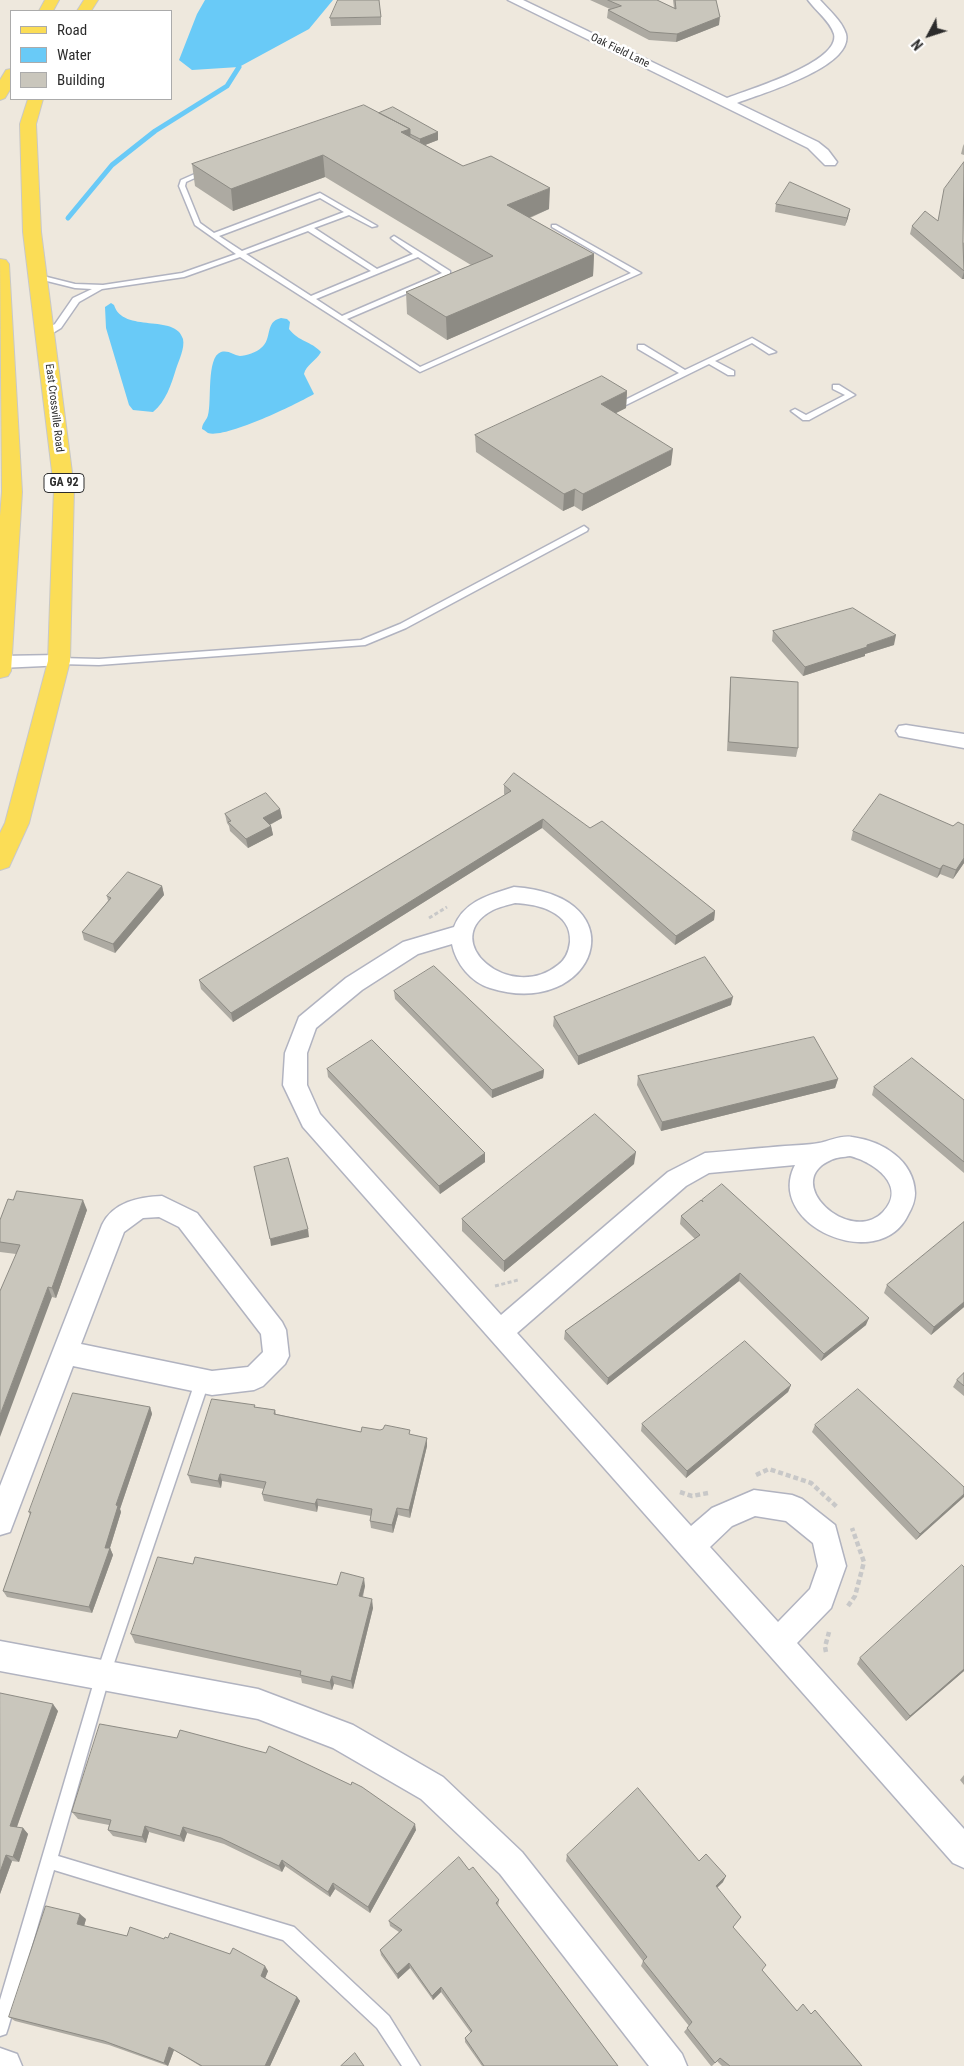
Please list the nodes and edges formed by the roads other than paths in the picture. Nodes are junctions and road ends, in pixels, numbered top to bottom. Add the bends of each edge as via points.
1 (514, 0) edge
2 (814, 0) edge
3 (10, 75) edge
4 (1, 93) edge
5 (36, 100) edge
6 (726, 103) junction
7 (830, 162) dead end
8 (215, 168) edge
9 (350, 212) junction
10 (374, 226) dead end
11 (554, 226) dead end
12 (308, 228) junction
13 (214, 235) junction
14 (394, 238) dead end
15 (241, 254) junction
16 (418, 254) junction
17 (0, 264) edge
18 (376, 272) junction
19 (38, 276) junction
20 (103, 287) junction
21 (310, 298) junction
22 (2, 318) edge
23 (341, 319) junction
24 (45, 334) junction
25 (641, 347) dead end
26 (3, 352) edge
27 (772, 352) dead end
28 (710, 361) junction
29 (684, 373) junction
30 (731, 373) dead end
31 (4, 382) edge
32 (836, 387) dead end
33 (4, 403) edge
34 (623, 403) edge
35 (794, 411) dead end
36 (584, 529) dead end
37 (59, 661) junction
38 (1, 665) edge
39 (906, 731) dead end
40 (964, 741) edge
41 (0, 861) edge
42 (462, 933) junction
43 (818, 1153) dead end
44 (500, 1332) junction
45 (65, 1352) junction
46 (202, 1382) junction
47 (0, 1522) edge
48 (690, 1546) junction
49 (777, 1643) junction
50 (0, 1656) edge
51 (104, 1675) junction
52 (964, 1852) edge
53 (49, 1861) junction
54 (0, 2028) edge
55 (0, 2065) edge
56 (5, 2066) edge
57 (412, 2066) edge
58 (670, 2066) edge

1 - 6 street, Oak Field Lane
2 - 6 street via 839,30 839,49 816,67
3 - 4 main road
5 - 19 main road, East Crossville Road / GA 92 via 28,124 32,232
6 - 7 street, Oak Field Lane via 812,145
8 - 13 lane via 186,178 182,186 197,224
9 - 10 lane
9 - 12 lane
9 - 13 lane via 320,195
11 - 23 lane via 637,273 420,370
12 - 15 lane
12 - 18 lane
13 - 15 lane
14 - 16 lane
15 - 20 lane via 184,275
15 - 21 lane
16 - 18 lane
16 - 23 lane via 447,273
17 - 22 main road
18 - 21 lane
19 - 20 lane via 75,286
19 - 24 main road, East Crossville Road / GA 92
20 - 24 lane via 82,295 58,326
21 - 23 lane
22 - 26 main road
24 - 37 main road, East Crossville Road / GA 92 via 64,488
25 - 29 lane
26 - 31 main road
27 - 28 lane via 752,340
28 - 29 lane
28 - 30 lane
29 - 34 lane
31 - 33 main road
32 - 35 lane via 851,395 806,418
33 - 38 main road via 12,492
36 - 37 lane via 402,626 362,643 99,662
37 - 38 street
37 - 41 main road, East Crossville Road / GA 92 via 17,823
39 - 40 street
42 - 42 street via 461,945 472,967 483,976 512,986 544,984 558,978 577,960 582,936 577,924 558,905 530,896 507,897 486,904 474,912
42 - 44 street via 411,948 354,984 307,1023 296,1053 295,1086 311,1120
43 - 44 street via 705,1163 677,1179
44 - 48 street
45 - 46 street
45 - 46 street via 114,1225 138,1208 162,1206 188,1220 273,1330 276,1356 254,1378
45 - 47 street
46 - 51 lane
48 - 49 street
48 - 49 street via 722,1518 754,1503 792,1508 825,1535 832,1566 821,1598
49 - 52 street
50 - 51 street
51 - 53 lane
51 - 58 street via 258,1704 342,1736 432,1788 511,1863
53 - 54 lane
53 - 57 lane via 288,1933 383,2022
55 - 56 street

